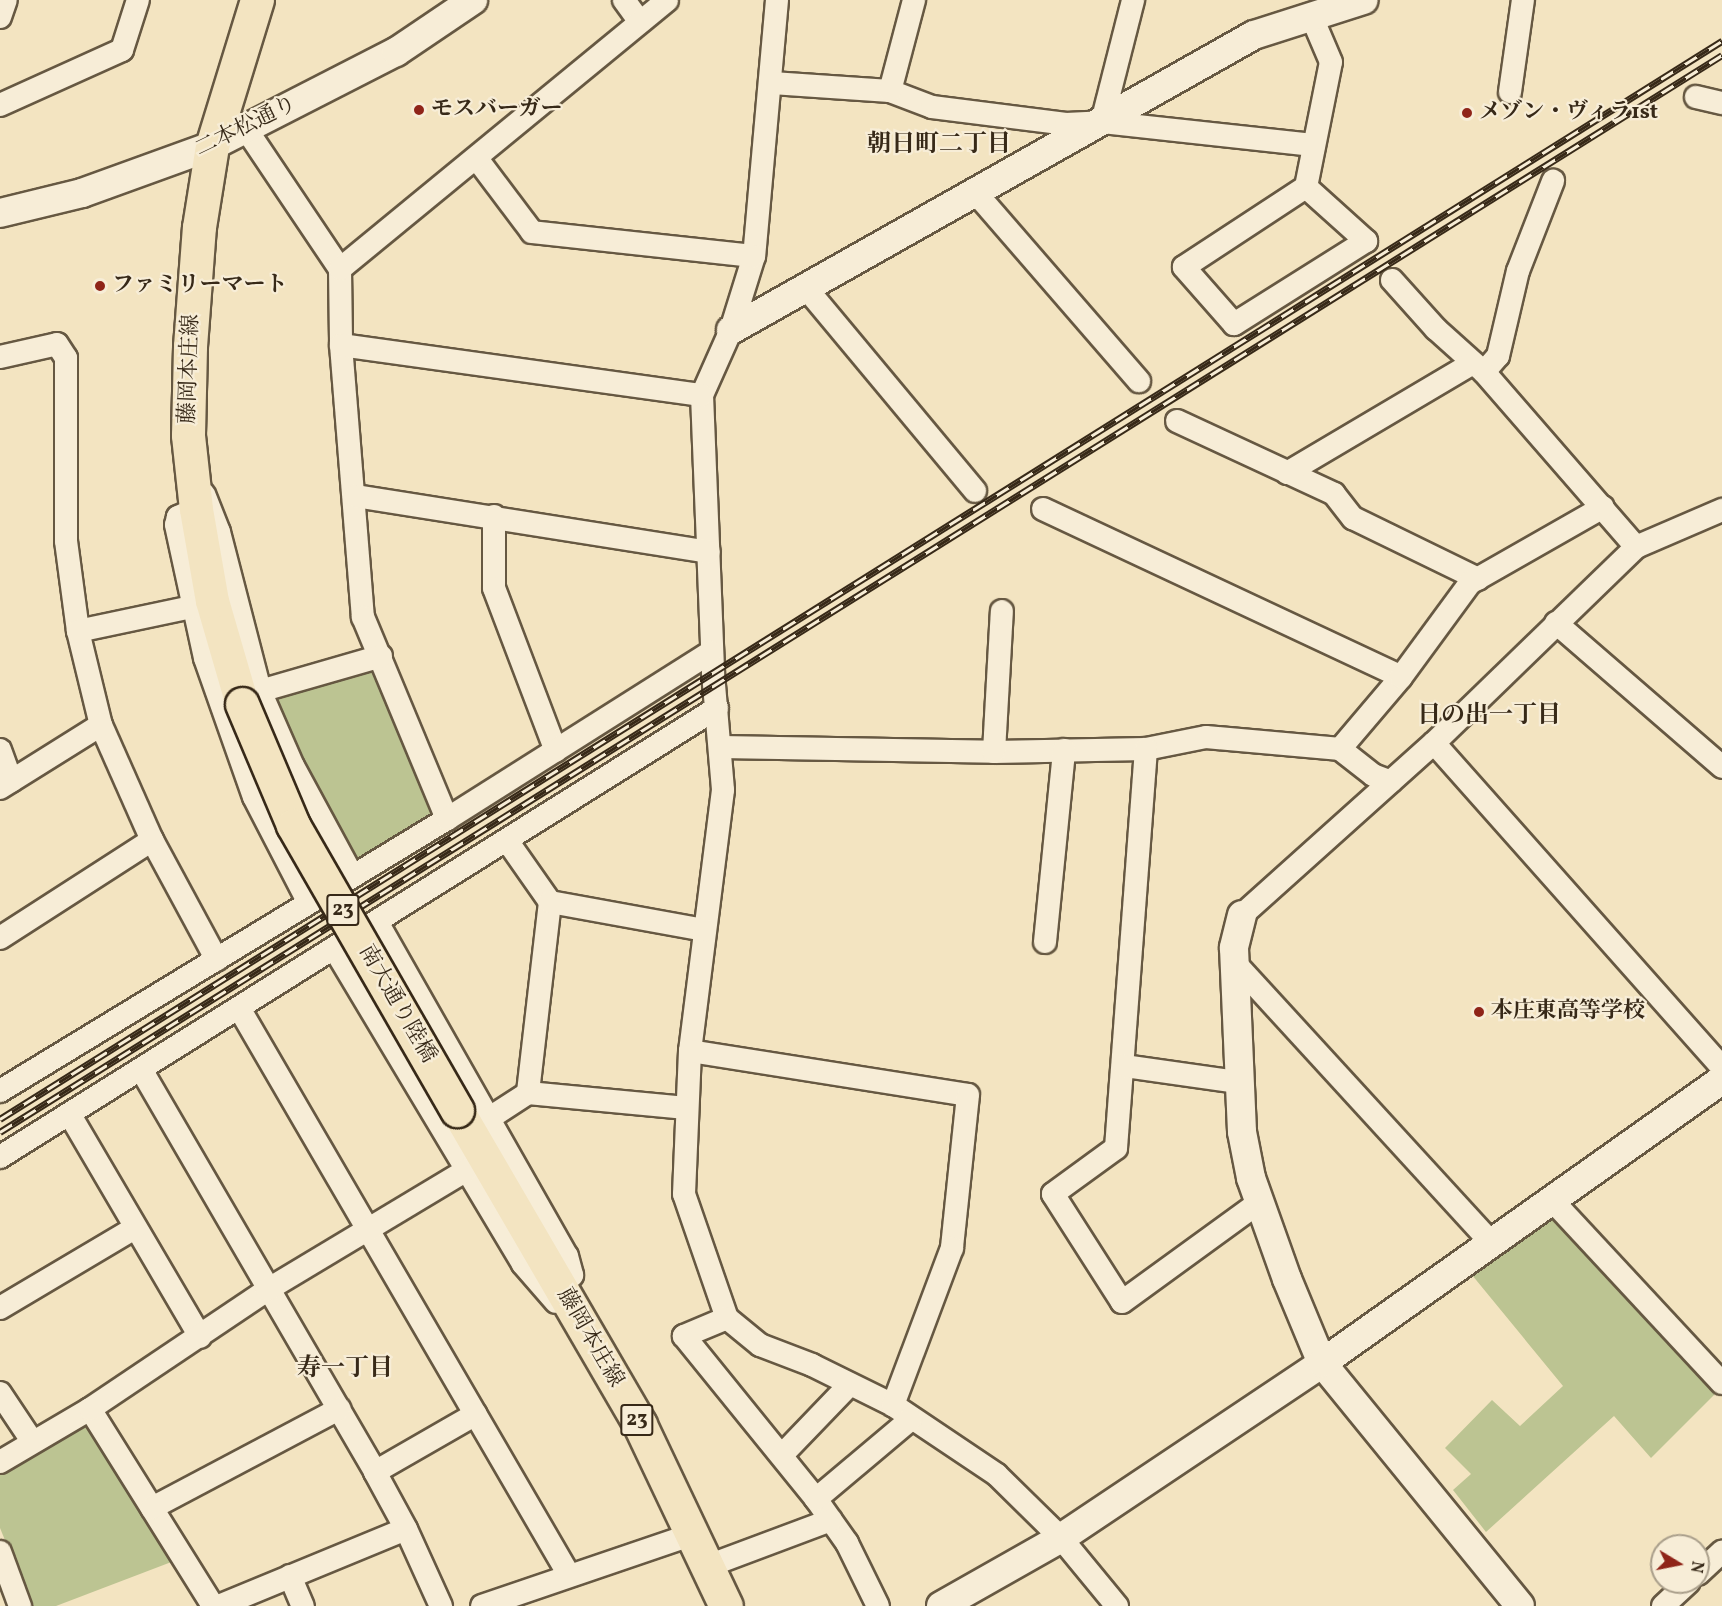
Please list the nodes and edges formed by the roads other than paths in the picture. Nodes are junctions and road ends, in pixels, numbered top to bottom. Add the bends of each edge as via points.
1 (6, 0) edge
2 (138, 0) edge
3 (257, 0) edge
4 (473, 0) edge
5 (624, 0) edge
6 (667, 0) edge
7 (777, 0) edge
8 (914, 0) edge
9 (1132, 0) edge
10 (1364, 0) edge
11 (1523, 0) edge
12 (1311, 15) junction
13 (0, 17) edge
14 (640, 22) junction
15 (772, 83) junction
16 (890, 91) junction
17 (1510, 92) dead end
18 (1696, 96) dead end
19 (1722, 103) edge
20 (0, 105) edge
21 (1102, 122) junction
22 (246, 129) junction
23 (212, 146) junction
24 (1314, 146) junction
25 (477, 159) junction
26 (1552, 181) dead end
27 (1306, 187) junction
28 (976, 193) junction
29 (0, 213) edge
30 (754, 256) junction
31 (340, 269) junction
32 (1392, 280) dead end
33 (806, 288) junction
34 (731, 330) junction
35 (341, 345) junction
36 (0, 357) edge
37 (1478, 368) junction
38 (1139, 381) dead end
39 (702, 395) junction
40 (1177, 420) dead end
41 (1287, 474) junction
42 (975, 491) dead end
43 (194, 496) junction
44 (356, 496) junction
45 (1603, 507) junction
46 (1043, 509) dead end
47 (1722, 510) edge
48 (494, 516) junction
49 (1636, 547) junction
50 (709, 552) junction
51 (1478, 579) junction
52 (192, 607) junction
53 (1002, 611) dead end
54 (1556, 622) junction
55 (78, 631) junction
56 (711, 652) junction
57 (381, 656) junction
58 (1401, 677) junction
59 (251, 698) junction
60 (717, 708) junction
61 (101, 725) junction
62 (1434, 743) junction
63 (721, 747) junction
64 (1146, 749) junction
65 (1340, 749) junction
66 (0, 750) edge
67 (1064, 750) junction
68 (556, 751) junction
69 (994, 752) junction
70 (1722, 767) edge
71 (1391, 782) junction
72 (5, 785) edge
73 (447, 819) junction
74 (152, 840) junction
75 (508, 842) junction
76 (352, 875) junction
77 (308, 901) junction
78 (550, 902) junction
79 (1242, 915) joint
80 (377, 922) junction
81 (704, 930) junction
82 (0, 938) edge
83 (1045, 942) dead end
84 (334, 948) junction
85 (217, 960) junction
86 (1234, 963) junction
87 (239, 1008) junction
88 (690, 1052) junction
89 (1124, 1066) junction
90 (1722, 1067) edge
91 (142, 1071) junction
92 (1722, 1080) edge
93 (1238, 1082) junction
94 (0, 1091) edge
95 (528, 1093) junction
96 (686, 1108) junction
97 (457, 1110) joint
98 (70, 1115) junction
99 (488, 1119) junction
100 (0, 1157) edge
101 (467, 1170) junction
102 (1551, 1199) junction
103 (1261, 1201) junction
104 (135, 1228) junction
105 (370, 1231) junction
106 (1491, 1242) junction
107 (561, 1287) junction
108 (267, 1290) junction
109 (0, 1308) edge
110 (577, 1315) junction
111 (727, 1318) junction
112 (200, 1337) junction
113 (1322, 1363) junction
114 (1722, 1383) edge
115 (850, 1384) junction
116 (0, 1393) edge
117 (90, 1409) junction
118 (339, 1409) junction
119 (902, 1412) junction
120 (476, 1414) junction
121 (32, 1441) junction
122 (782, 1455) junction
123 (0, 1462) edge
124 (375, 1472) junction
125 (816, 1499) junction
126 (152, 1508) junction
127 (831, 1520) junction
128 (406, 1529) junction
129 (693, 1534) junction
130 (1061, 1538) junction
131 (0, 1552) edge
132 (1722, 1552) edge
133 (1710, 1563) edge
134 (708, 1566) junction
135 (568, 1575) junction
136 (290, 1576) junction
137 (1676, 1594) edge
138 (973, 1596) edge
139 (20, 1606) edge
140 (213, 1606) edge
141 (219, 1606) edge
142 (303, 1606) edge
143 (441, 1606) edge
144 (482, 1606) edge
145 (726, 1606) edge
146 (878, 1606) edge
147 (940, 1606) edge
148 (1117, 1606) edge
149 (1520, 1606) edge
150 (1663, 1606) edge

1 - 13 street
2 - 20 street via 122,50
3 - 23 main road, 藤岡本庄線 / 23
4 - 22 street, 二本松通り via 396,52
5 - 14 street
6 - 14 street
7 - 15 street
8 - 16 street
9 - 21 street
10 - 12 street
11 - 17 street
12 - 21 street via 1254,35
12 - 24 street via 1331,62
14 - 25 street
15 - 16 street
15 - 30 street
16 - 21 street via 932,107 1066,124
18 - 19 street
21 - 24 street
21 - 28 street
22 - 23 street, 二本松通り
22 - 31 street
23 - 29 street, 二本松通り via 82,192
23 - 43 main road, 藤岡本庄線 / 23 via 199,227 190,346 188,435
24 - 27 street
25 - 30 street via 532,232
25 - 31 street
26 - 37 street via 1518,271 1498,356
27 - 27 street via 1184,267 1234,324 1366,241
28 - 33 street
28 - 38 street
30 - 34 street
31 - 35 street
32 - 37 street
33 - 34 street
33 - 42 street
34 - 39 street
35 - 39 street
35 - 44 street
36 - 55 street via 57,344 66,358 66,541
37 - 41 street
37 - 45 street
39 - 50 street
40 - 41 street
41 - 51 street via 1334,494 1353,518
43 - 52 street via 176,525
43 - 59 main road, 藤岡本庄線 / 23 via 212,601
44 - 48 street
44 - 57 street via 363,617
45 - 49 street
45 - 51 street
46 - 58 street
47 - 49 street
48 - 50 street
48 - 68 street via 494,588
49 - 54 street
50 - 56 street
51 - 58 street via 1470,583
52 - 55 street
52 - 77 street via 242,768
53 - 69 street
54 - 62 street
54 - 70 street
55 - 61 street
56 - 60 street
56 - 68 street
57 - 59 street
57 - 73 street
58 - 65 street
59 - 76 street
59 - 97 main road, 南大通り陸橋 / 23, bridge via 293,825
60 - 63 street
60 - 75 street
61 - 72 street
61 - 74 street
62 - 71 street
62 - 90 street
63 - 69 street
63 - 81 street via 723,790
64 - 65 street via 1206,737
64 - 67 street
64 - 89 street
65 - 71 street via 1373,775
66 - 72 street
67 - 69 street
67 - 83 street
68 - 73 street
71 - 79 street
73 - 76 street
74 - 82 street
74 - 85 street
75 - 78 street
75 - 80 street via 389,911
76 - 77 street
77 - 85 street
78 - 81 street
78 - 95 street
79 - 86 street
80 - 84 street
80 - 99 street
81 - 88 street
84 - 87 street
84 - 101 street
85 - 94 street
86 - 93 street
86 - 106 street
87 - 91 street
87 - 105 street
88 - 96 street
88 - 119 street via 968,1095 952,1248
89 - 93 street
89 - 103 street via 1116,1148 1053,1194 1122,1302
91 - 98 street
91 - 108 street
92 - 102 street
93 - 103 street via 1245,1149
95 - 96 street
95 - 99 street
96 - 111 street via 684,1194
97 - 107 main road, 藤岡本庄線 / 23
98 - 100 street
98 - 104 street
99 - 107 street via 572,1265 572,1275
101 - 105 street
101 - 110 street via 523,1264 562,1309
102 - 106 street
102 - 114 street
103 - 113 street via 1287,1279
104 - 109 street
104 - 112 street
105 - 108 street
105 - 120 street
106 - 113 street
107 - 110 main road, 藤岡本庄線 / 23
108 - 112 street
108 - 118 street
110 - 129 main road, 藤岡本庄線 / 23 via 640,1425
111 - 115 street via 760,1345
111 - 122 street via 684,1336
112 - 117 street
113 - 130 street
113 - 149 street
115 - 119 street
115 - 122 street
116 - 121 street
117 - 121 street
117 - 126 street
118 - 124 street
118 - 126 street
119 - 125 street
119 - 130 street via 997,1475
120 - 124 street
120 - 135 street
121 - 123 street
122 - 125 street
124 - 128 street
125 - 127 street
126 - 140 street
127 - 134 street
127 - 146 street via 847,1543
128 - 136 street
128 - 143 street
129 - 134 main road, 藤岡本庄線 / 23
129 - 135 street
130 - 138 street
130 - 148 street
131 - 139 street
132 - 133 street
134 - 145 main road, 藤岡本庄線 / 23
135 - 144 street
136 - 141 street
136 - 142 street
137 - 150 street
138 - 147 street

